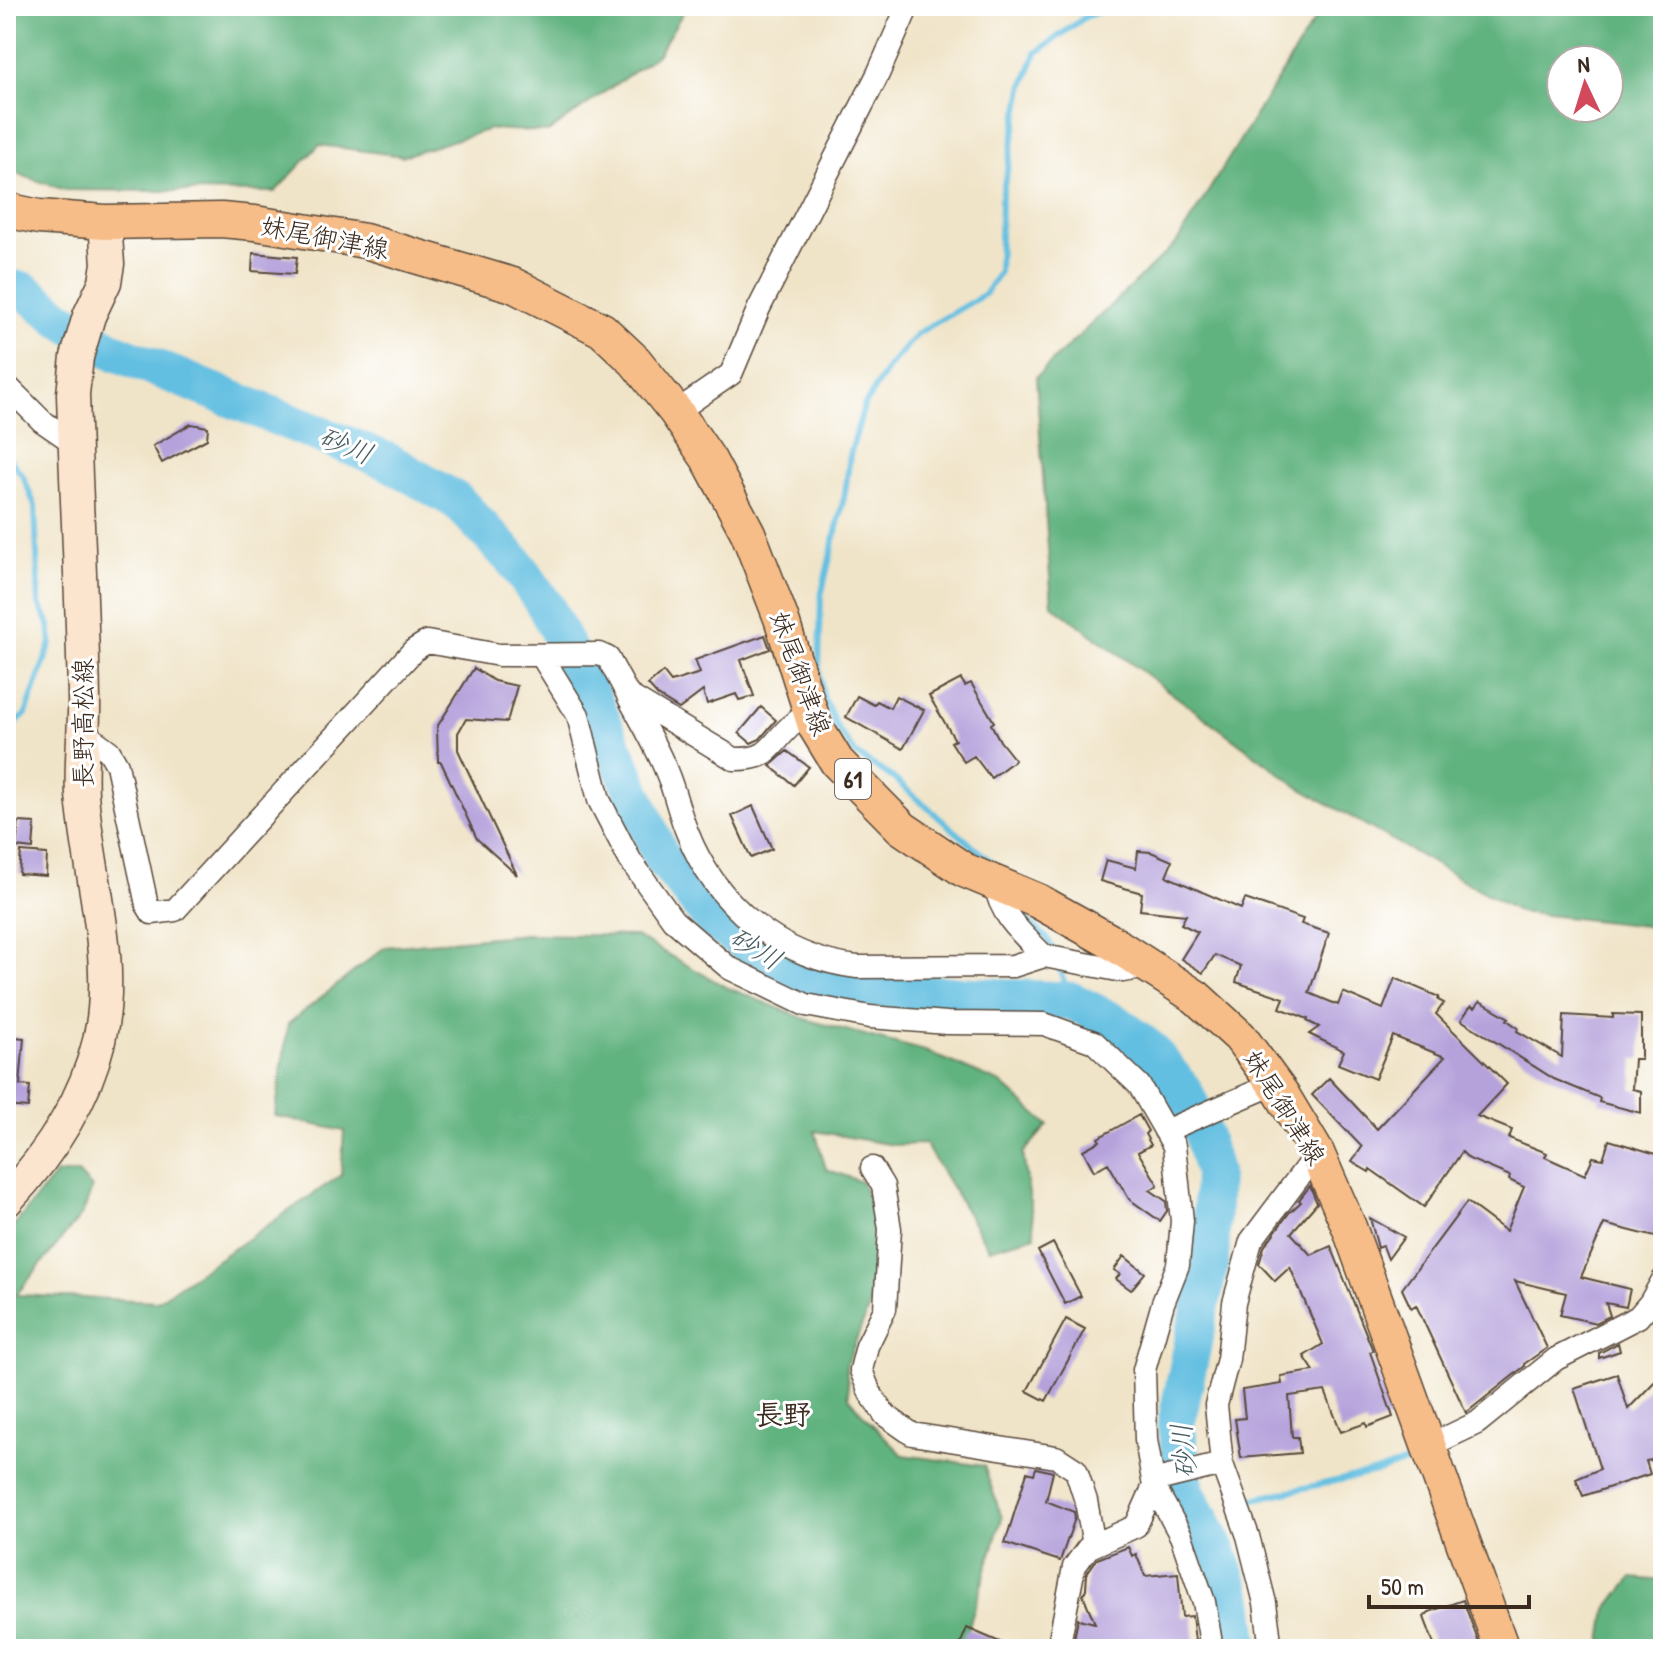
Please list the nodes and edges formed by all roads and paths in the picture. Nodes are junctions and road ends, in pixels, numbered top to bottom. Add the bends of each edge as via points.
1 (908, 6) edge
2 (6, 210) edge
3 (105, 222) junction
4 (6, 385) edge
5 (676, 412) junction
6 (74, 443) junction
7 (541, 655) junction
8 (628, 695) junction
9 (811, 712) junction
10 (83, 732) junction
11 (995, 883) junction
12 (1044, 956) junction
13 (1150, 967) junction
14 (1274, 1084) junction
15 (1165, 1131) junction
16 (1317, 1153) junction
17 (872, 1168) dead end
18 (6, 1201) edge
19 (1663, 1280) edge
20 (1429, 1446) junction
21 (1222, 1464) junction
22 (1154, 1483) junction
23 (1094, 1545) junction
24 (1058, 1649) edge
25 (1212, 1649) edge
26 (1271, 1649) edge
27 (1502, 1649) edge

1 - 5 street via 731,374
2 - 3 main road, 妹尾御津線 / 61
3 - 5 main road, 妹尾御津線 / 61 via 221,220 290,227 365,241 513,285 602,330
3 - 6 main road, 長野高松線 via 105,282 77,357
4 - 6 street via 42,421
5 - 9 main road, 妹尾御津線 / 61 via 748,533
6 - 10 main road, 長野高松線
7 - 8 street via 608,658
7 - 10 street via 499,655 427,642 414,650 175,910 164,913 152,913 147,905 117,765 109,751
7 - 15 street via 578,715 599,800 630,860 673,920 729,968 806,1005 870,1017 1044,1024 1094,1042 1139,1085
8 - 9 street via 734,759 763,756 794,722
8 - 12 street via 666,771 707,874 756,927 801,952 857,967 1013,966
9 - 11 main road, 妹尾御津線 / 61 via 837,762 902,828 964,870
10 - 18 main road, 長野高松線 via 82,792 105,984 100,1039 68,1120
11 - 12 street via 1013,925
11 - 13 main road, 妹尾御津線 / 61 via 1038,901
12 - 13 street via 1123,971
13 - 14 main road, 妹尾御津線 / 61 via 1196,997 1240,1037
14 - 15 street
14 - 16 main road, 妹尾御津線 / 61
15 - 22 street via 1174,1146 1182,1221 1178,1265 1144,1370 1146,1440
16 - 20 main road, 妹尾御津線 / 61
16 - 21 street via 1251,1241 1216,1405
17 - 23 street via 883,1186 890,1229 885,1309 861,1370 870,1393 885,1415 912,1434 1056,1457 1076,1470
19 - 20 street via 1638,1317 1556,1359 1477,1423
20 - 27 main road, 妹尾御津線 / 61
21 - 22 street
21 - 26 street via 1248,1536
22 - 23 street via 1136,1526
22 - 25 street via 1181,1536 1204,1602
23 - 24 street via 1074,1567

